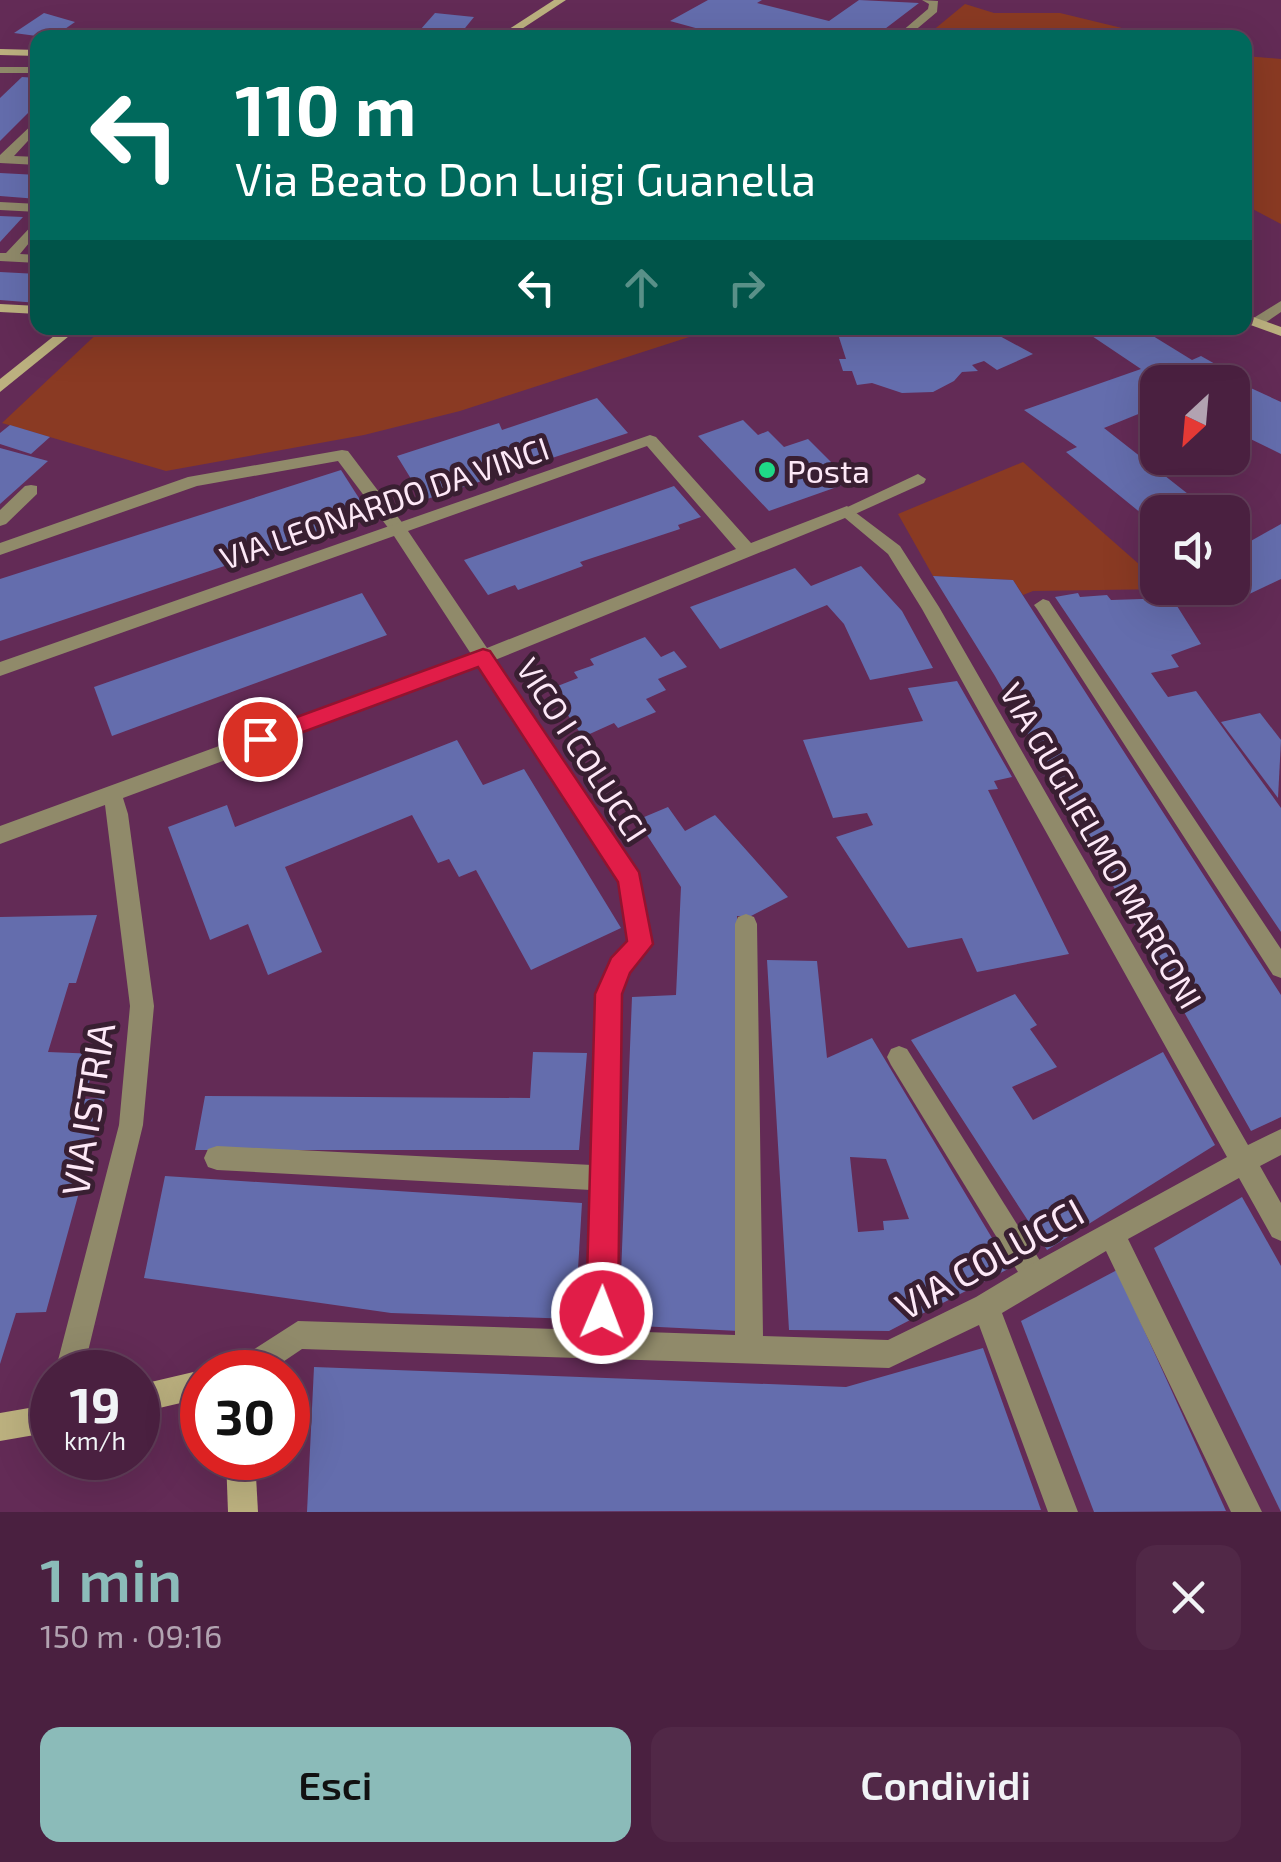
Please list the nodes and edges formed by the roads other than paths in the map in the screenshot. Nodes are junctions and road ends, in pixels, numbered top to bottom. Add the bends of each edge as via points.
1 (561, 0) edge
2 (926, 0) edge
3 (513, 30) edge
4 (909, 30) edge
5 (0, 52) edge
6 (30, 53) edge
7 (0, 70) edge
8 (30, 70) edge
9 (30, 130) edge
10 (2, 159) edge
11 (30, 161) edge
12 (0, 206) edge
13 (30, 208) edge
14 (30, 231) edge
15 (5, 257) edge
16 (30, 259) edge
17 (1281, 305) edge
18 (0, 308) edge
19 (30, 310) edge
20 (1252, 320) edge
21 (1252, 320) edge
22 (1281, 332) edge
23 (63, 335) edge
24 (0, 387) edge
25 (918, 480) dead end
26 (31, 490) dead end
27 (847, 511) junction
28 (0, 520) edge
29 (398, 529) junction
30 (0, 549) edge
31 (747, 550) junction
32 (1043, 605) dead end
33 (483, 656) junction
34 (0, 669) edge
35 (112, 794) junction
36 (0, 835) edge
37 (746, 924) dead end
38 (1281, 968) edge
39 (899, 1057) dead end
40 (1281, 1141) edge
41 (216, 1158) dead end
42 (1243, 1160) junction
43 (606, 1178) junction
44 (1281, 1228) edge
45 (1112, 1234) junction
46 (1034, 1276) junction
47 (986, 1307) junction
48 (601, 1347) junction
49 (75, 1350) edge
50 (275, 1350) edge
51 (748, 1350) junction
52 (30, 1422) edge
53 (0, 1427) edge
54 (241, 1480) edge
55 (242, 1512) edge
56 (1063, 1512) edge
57 (1247, 1512) edge

1 - 3 street
2 - 4 street via 933,10
5 - 6 street
7 - 8 street
9 - 10 street
10 - 11 street
12 - 13 street
14 - 15 street
15 - 16 street
17 - 20 street
18 - 19 street
21 - 22 street
23 - 24 street
25 - 27 street
26 - 28 street
27 - 31 street
27 - 42 street, VIA GUGLIELMO MARCONI via 894,550 930,607
29 - 30 street, VICO I COLUCCI via 342,455 194,481
29 - 31 street, VIA LEONARDO DA VINCI via 650,440
29 - 33 street, VICO I COLUCCI
29 - 34 street, VIA LEONARDO DA VINCI
31 - 33 street
32 - 38 street
33 - 35 street
33 - 43 street, VICO I COLUCCI via 630,879 640,944 608,994
35 - 36 street
35 - 49 street, VIA ISTRIA via 142,1006 130,1125
37 - 51 street
39 - 46 street
40 - 42 street, VIA COLUCCI
41 - 43 street
42 - 44 street, VIA GUGLIELMO MARCONI
42 - 45 street, VIA COLUCCI
43 - 48 street, VICO I COLUCCI
45 - 46 street, VIA COLUCCI
45 - 57 street
46 - 47 street, VIA COLUCCI
47 - 51 street, VIA COLUCCI via 889,1354
47 - 56 street
48 - 50 street, VIA COLUCCI via 298,1334
48 - 51 street, VIA COLUCCI
52 - 53 street
54 - 55 street

